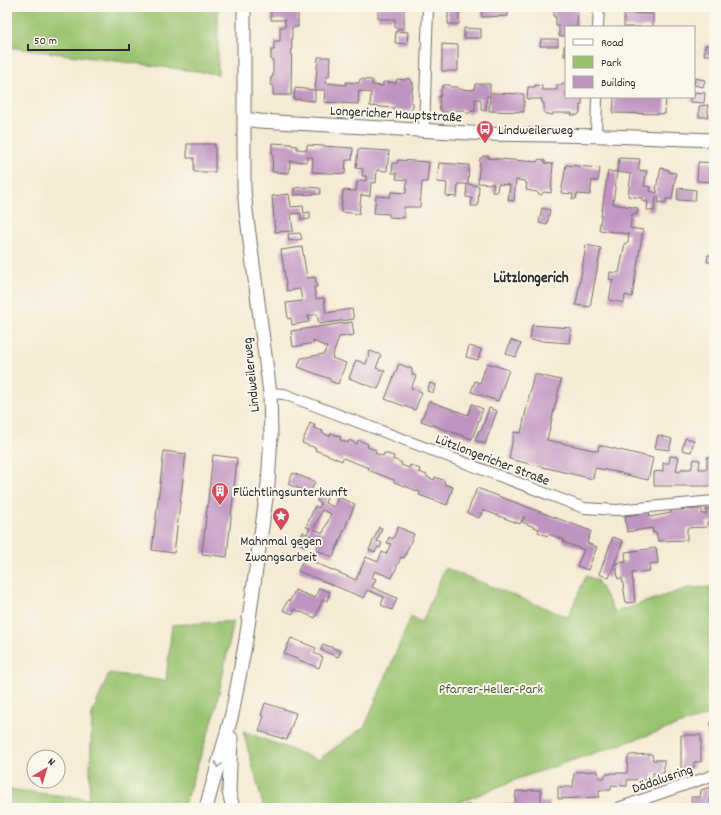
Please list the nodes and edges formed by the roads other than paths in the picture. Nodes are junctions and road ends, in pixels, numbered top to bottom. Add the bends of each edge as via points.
1 (244, 7) edge
2 (428, 7) edge
3 (599, 7) edge
4 (598, 26) edge
5 (597, 98) edge
6 (245, 119) junction
7 (424, 130) junction
8 (596, 136) junction
9 (714, 140) edge
10 (270, 393) junction
11 (714, 501) edge
12 (232, 714) junction
13 (714, 775) edge
14 (206, 808) edge
15 (232, 808) edge
16 (618, 808) edge

1 - 6 street, Lindweilerweg
2 - 7 street
3 - 4 street
5 - 8 street
6 - 7 street, Longericher Hauptstraße
6 - 10 street, Lindweilerweg via 246,211
7 - 8 street, Longericher Hauptstraße
8 - 9 street, Longericher Hauptstraße
10 - 11 street, Lützlongericher Straße via 284,394 584,508 616,510
10 - 12 street, Lindweilerweg via 268,484 246,640
12 -> 14 street, Lindweilerweg
12 - 15 street, Lindweilerweg via 229,792
13 - 16 street, Dädalusring

